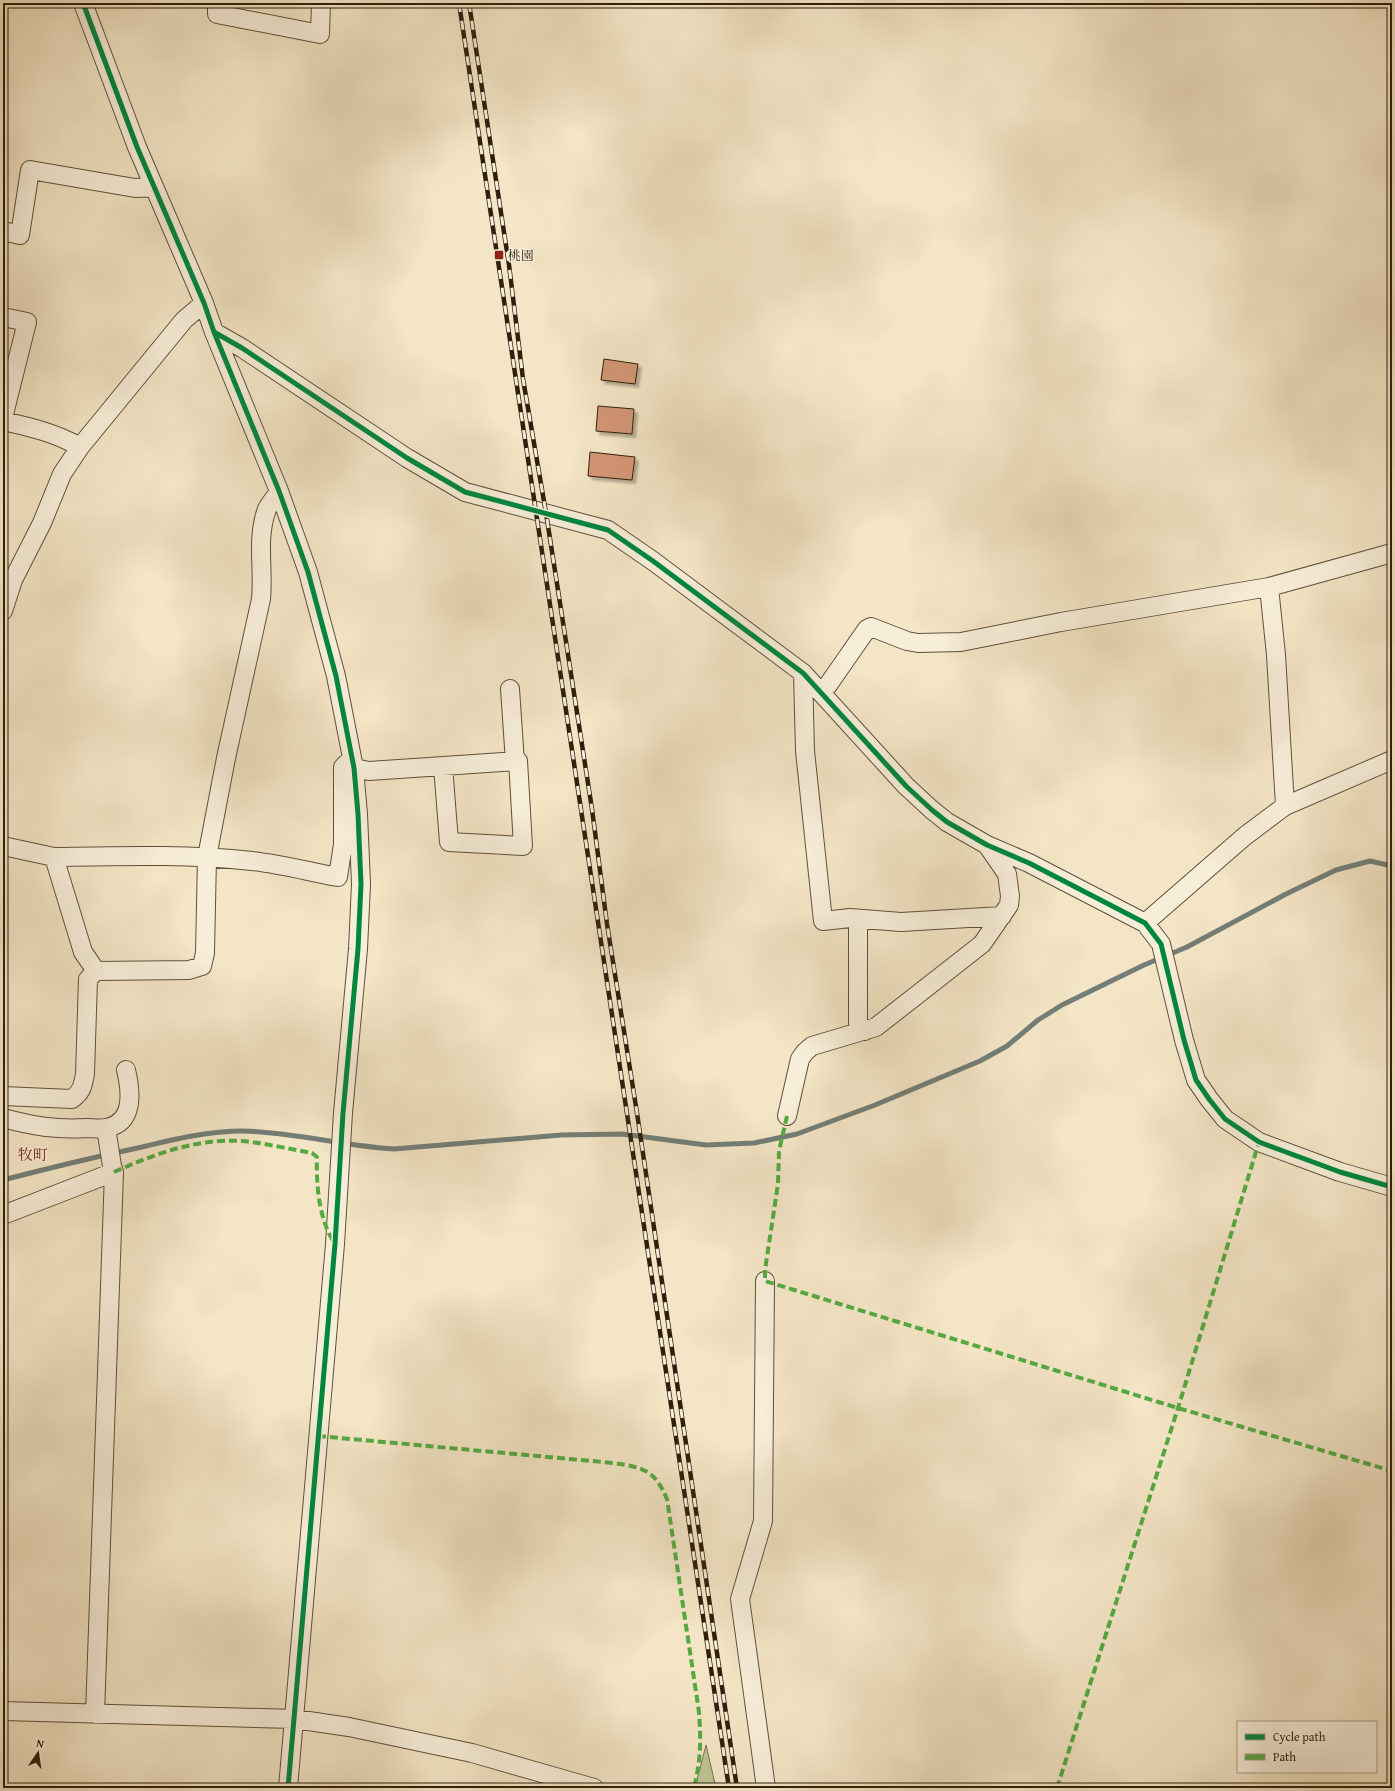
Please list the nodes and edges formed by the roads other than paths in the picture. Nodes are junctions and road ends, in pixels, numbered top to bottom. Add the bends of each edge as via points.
1 (83, 3) edge
2 (217, 3) edge
3 (321, 3) edge
4 (154, 187) junction
5 (3, 231) edge
6 (204, 303) junction
7 (3, 317) edge
8 (214, 332) junction
9 (3, 420) edge
10 (80, 447) junction
11 (280, 491) junction
12 (1392, 553) edge
13 (8, 574) edge
14 (1269, 587) junction
15 (3, 611) edge
16 (803, 673) junction
17 (510, 689) dead end
18 (820, 692) junction
19 (1392, 760) edge
20 (515, 762) junction
21 (353, 763) junction
22 (443, 766) junction
23 (1285, 806) junction
24 (987, 845) junction
25 (3, 846) edge
26 (54, 857) junction
27 (207, 857) junction
28 (1002, 916) junction
29 (858, 918) junction
30 (1145, 923) junction
31 (96, 971) junction
32 (865, 1031) junction
33 (126, 1070) dead end
34 (3, 1096) edge
35 (787, 1116) dead end
36 (3, 1118) edge
37 (107, 1131) junction
38 (113, 1169) junction
39 (1392, 1187) edge
40 (3, 1215) edge
41 (765, 1281) dead end
42 (3, 1711) edge
43 (95, 1714) junction
44 (295, 1719) junction
45 (288, 1788) edge
46 (594, 1788) edge
47 (766, 1788) edge

1 - 4 street
2 - 3 street via 217,14 320,34
4 - 5 street via 135,188 30,170 20,235
4 - 6 street
6 - 8 street
6 - 10 street via 184,320
7 - 9 street via 27,322
8 - 11 street
8 - 16 street via 407,458 465,492 608,530 654,561
9 - 10 street via 38,429
10 - 13 street via 62,474 42,523
11 - 21 street via 308,572 336,676
11 - 27 street via 268,509 260,542 262,599 226,758
12 - 14 street
13 - 15 street
14 - 18 street via 1061,622 961,642 918,643 871,627
14 - 23 street via 1276,655
16 - 18 street
16 - 29 street via 805,751 823,921
17 - 20 street
18 - 24 street via 906,786 932,810
19 - 23 street
20 - 22 street
20 - 22 street via 518,761 523,846 449,842
21 - 22 street via 369,771
21 - 27 street via 343,767 343,844 338,877 254,861
21 - 44 street via 358,814 360,884 358,949
23 - 30 street via 1245,836
24 - 28 street via 1007,874 1010,887 1009,905
24 - 30 street via 1028,863
25 - 26 street
26 - 27 street
26 - 31 street via 83,952
27 - 31 street via 206,953 202,966 190,970
28 - 29 street via 901,922
28 - 32 street via 982,944 876,1027
29 - 32 street via 858,1023
30 - 39 street via 1161,944 1196,1080 1226,1119 1259,1142 1340,1172
31 - 34 street via 88,979 85,1074 82,1088 72,1099
32 - 35 street via 812,1046 805,1052 800,1059
33 - 37 street via 129,1108 118,1123
36 - 37 street via 43,1128
37 - 38 street
38 - 40 street
38 - 43 street
41 - 47 street via 763,1521 740,1599
42 - 43 street
43 - 44 street
44 - 45 street
44 - 46 street via 349,1727 472,1753

